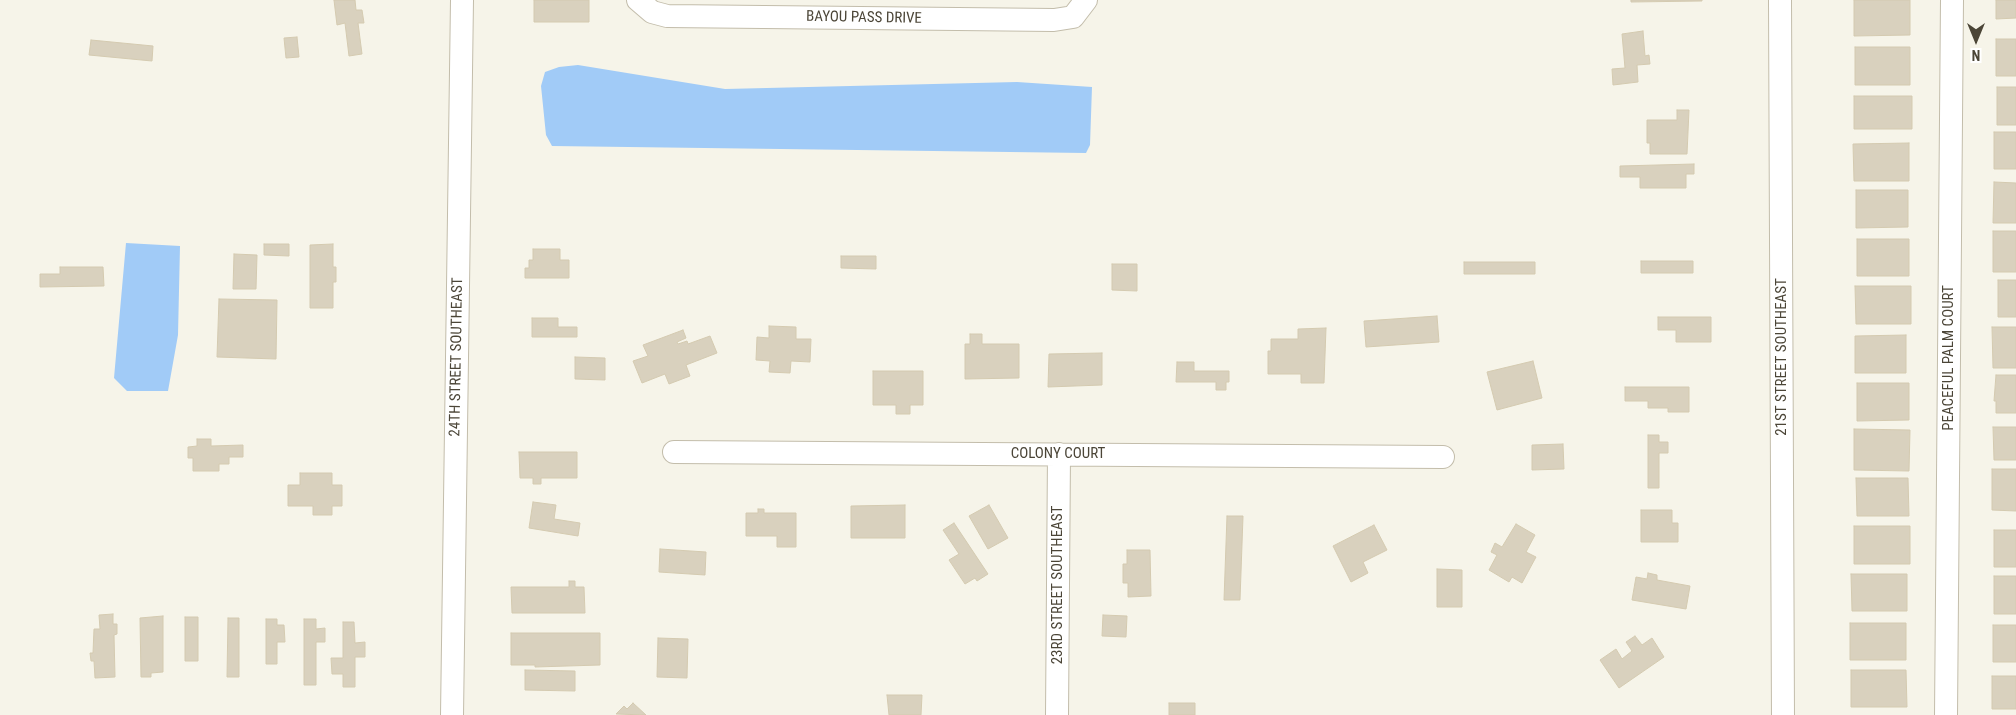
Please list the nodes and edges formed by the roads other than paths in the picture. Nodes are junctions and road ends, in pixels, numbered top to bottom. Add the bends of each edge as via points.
1 (462, 0) edge
2 (638, 0) edge
3 (1086, 0) edge
4 (1780, 0) edge
5 (1952, 0) edge
6 (674, 452) dead end
7 (1059, 454) junction
8 (1443, 457) dead end
9 (452, 715) edge
10 (1057, 715) edge
11 (1783, 715) edge
12 (1946, 715) edge

1 - 9 street, 24TH STREET SOUTHEAST
2 - 3 street, BAYOU PASS DRIVE via 652,12 667,16 1044,20 1073,16
4 - 11 street, 21ST STREET SOUTHEAST
5 - 12 street, PEACEFUL PALM COURT
6 - 7 street, COLONY COURT
7 - 8 street, COLONY COURT
7 - 10 street, 23RD STREET SOUTHEAST

